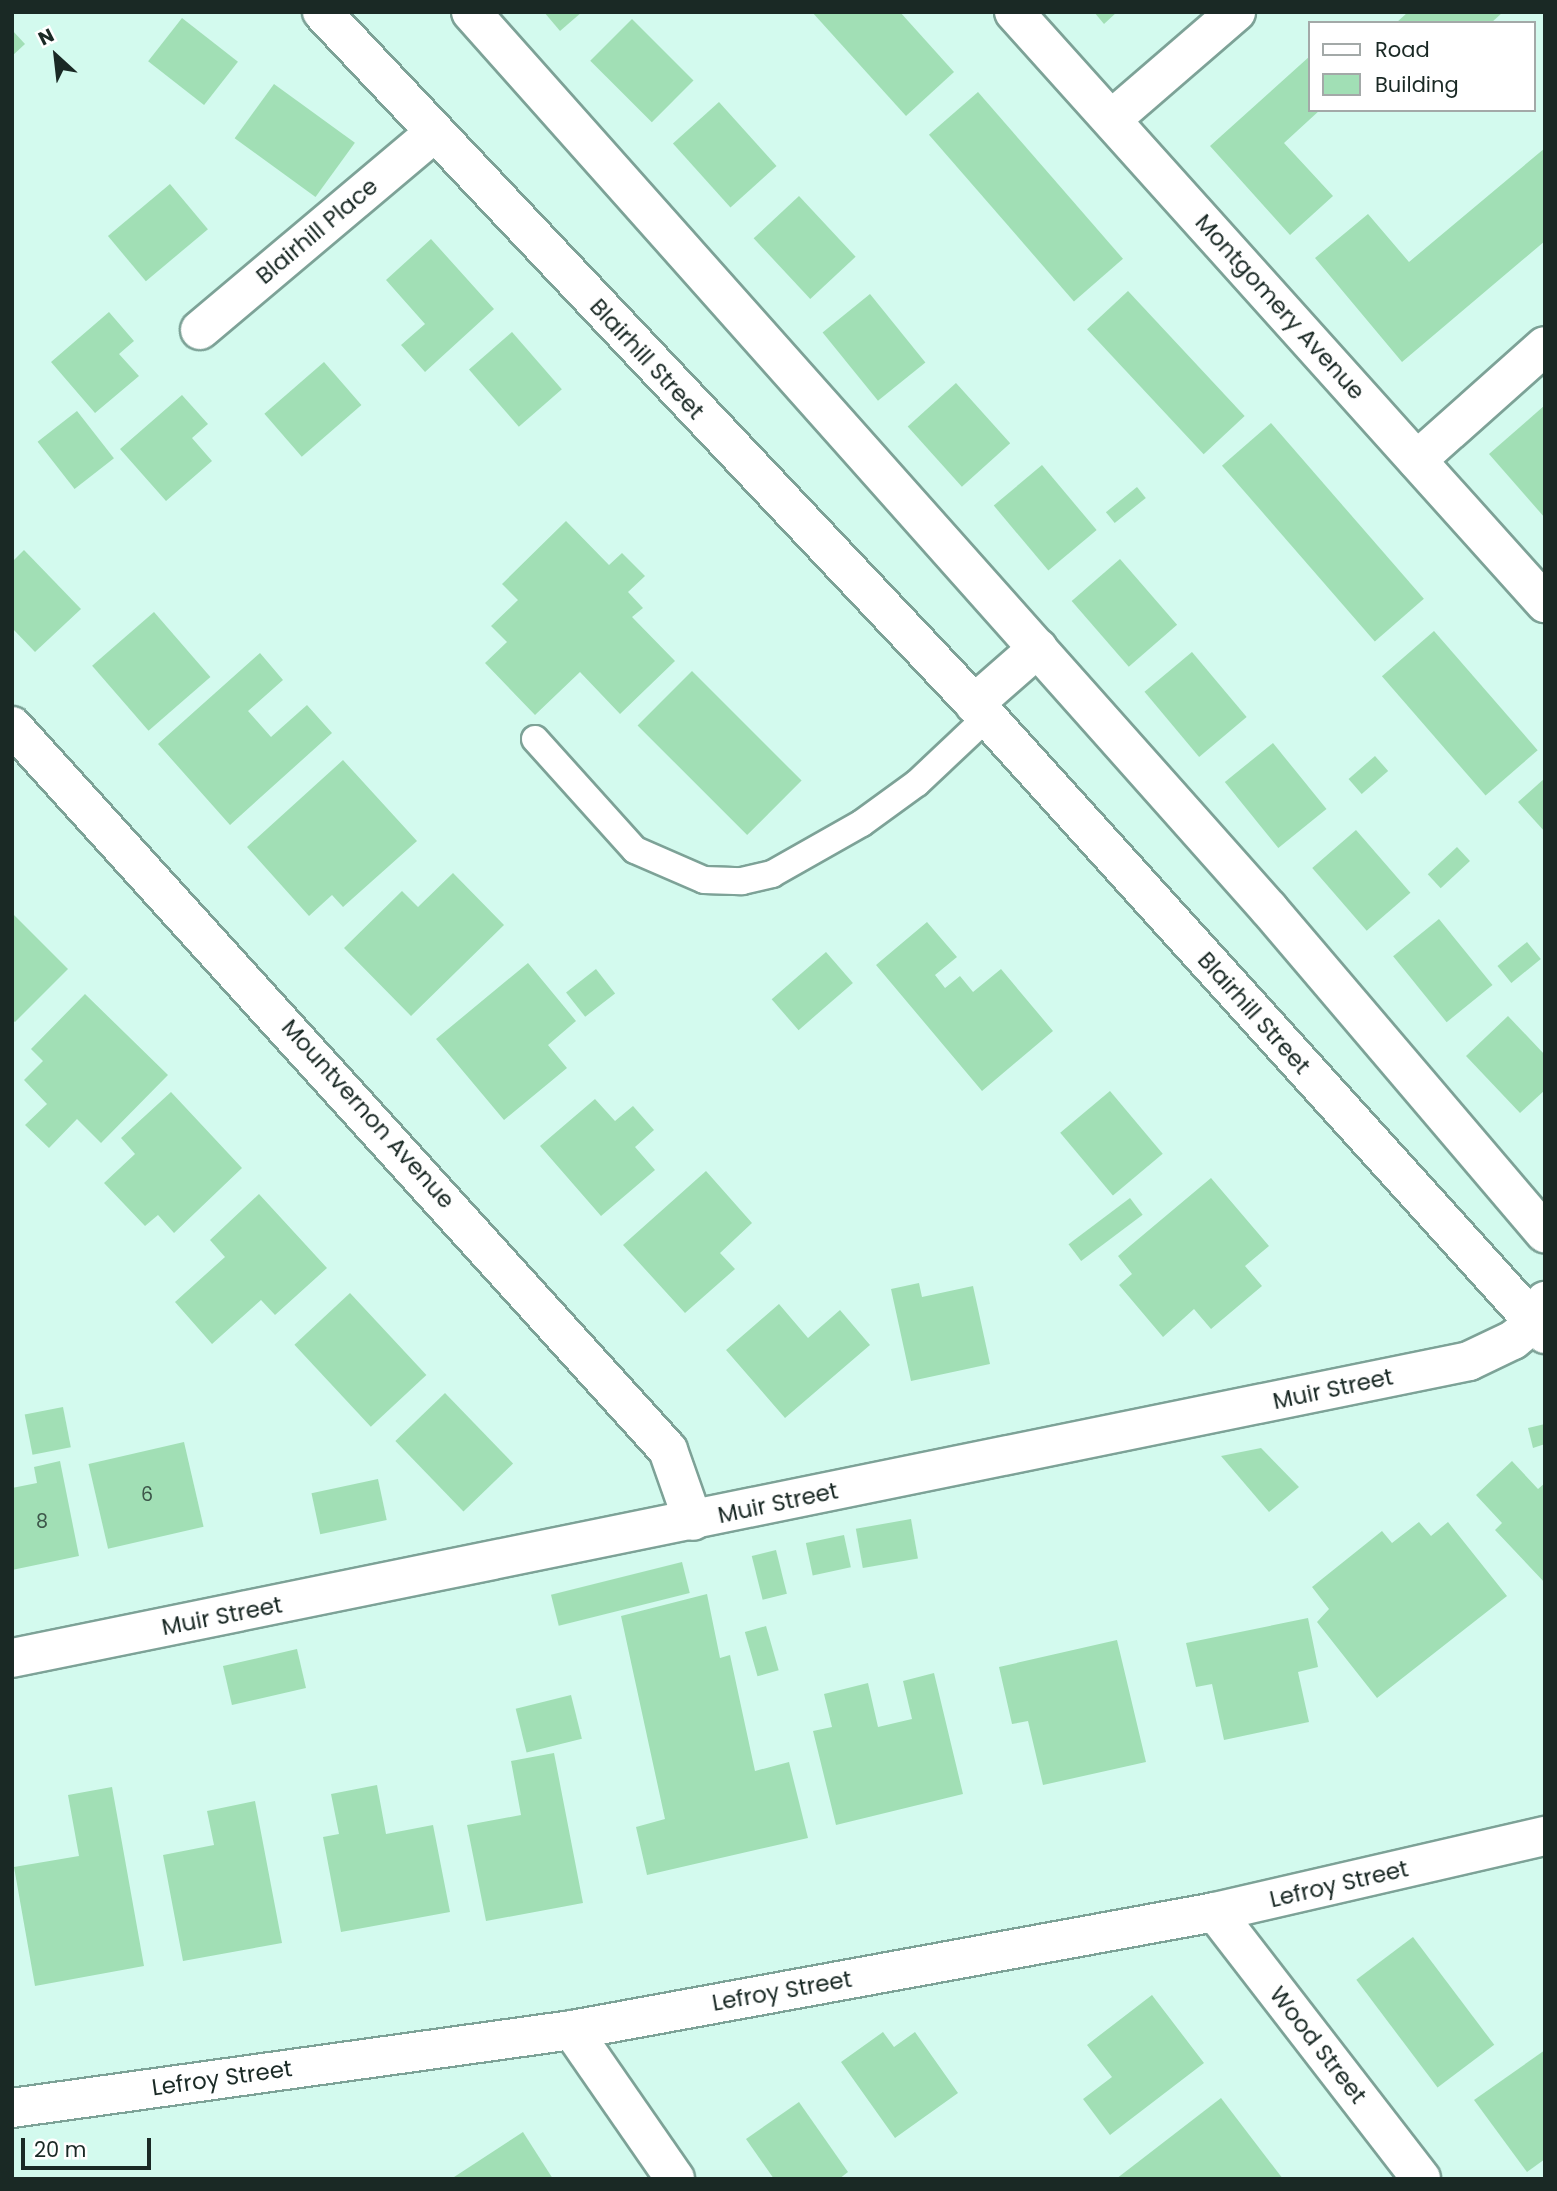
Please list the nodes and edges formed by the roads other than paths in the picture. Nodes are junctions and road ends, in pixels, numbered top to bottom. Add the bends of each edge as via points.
1 (322, 12) edge
2 (471, 12) edge
3 (1014, 12) edge
4 (1236, 12) edge
5 (1112, 119) junction
6 (434, 133) junction
7 (200, 330) dead end
8 (1545, 346) edge
9 (1417, 460) junction
10 (1545, 603) edge
11 (1038, 648) junction
12 (981, 711) junction
13 (12, 726) edge
14 (535, 739) dead end
15 (1545, 1233) edge
16 (1541, 1319) edge
17 (693, 1521) junction
18 (12, 1658) edge
19 (1545, 1836) edge
20 (1215, 1912) junction
21 (572, 2029) junction
22 (12, 2108) edge
23 (676, 2179) edge
24 (1421, 2179) edge

1 - 6 street, Blairhill Street
2 - 11 street
3 - 5 street, Montgomery Avenue
4 - 5 street
5 - 9 street, Montgomery Avenue
6 - 7 street, Blairhill Place
6 - 12 street, Blairhill Street
8 - 9 street
9 - 10 street, Montgomery Avenue
11 - 12 street
11 - 15 street
12 - 14 lane via 917,783 862,823 772,874 742,881 704,880 635,850
12 - 16 street, Blairhill Street
13 - 17 street, Mountvernon Avenue via 668,1450
16 - 17 street, Muir Street via 1469,1361
17 - 18 street, Muir Street
19 - 20 street, Lefroy Street
20 - 21 street, Lefroy Street
20 - 24 street, Wood Street
21 - 22 street, Lefroy Street
21 - 23 street

